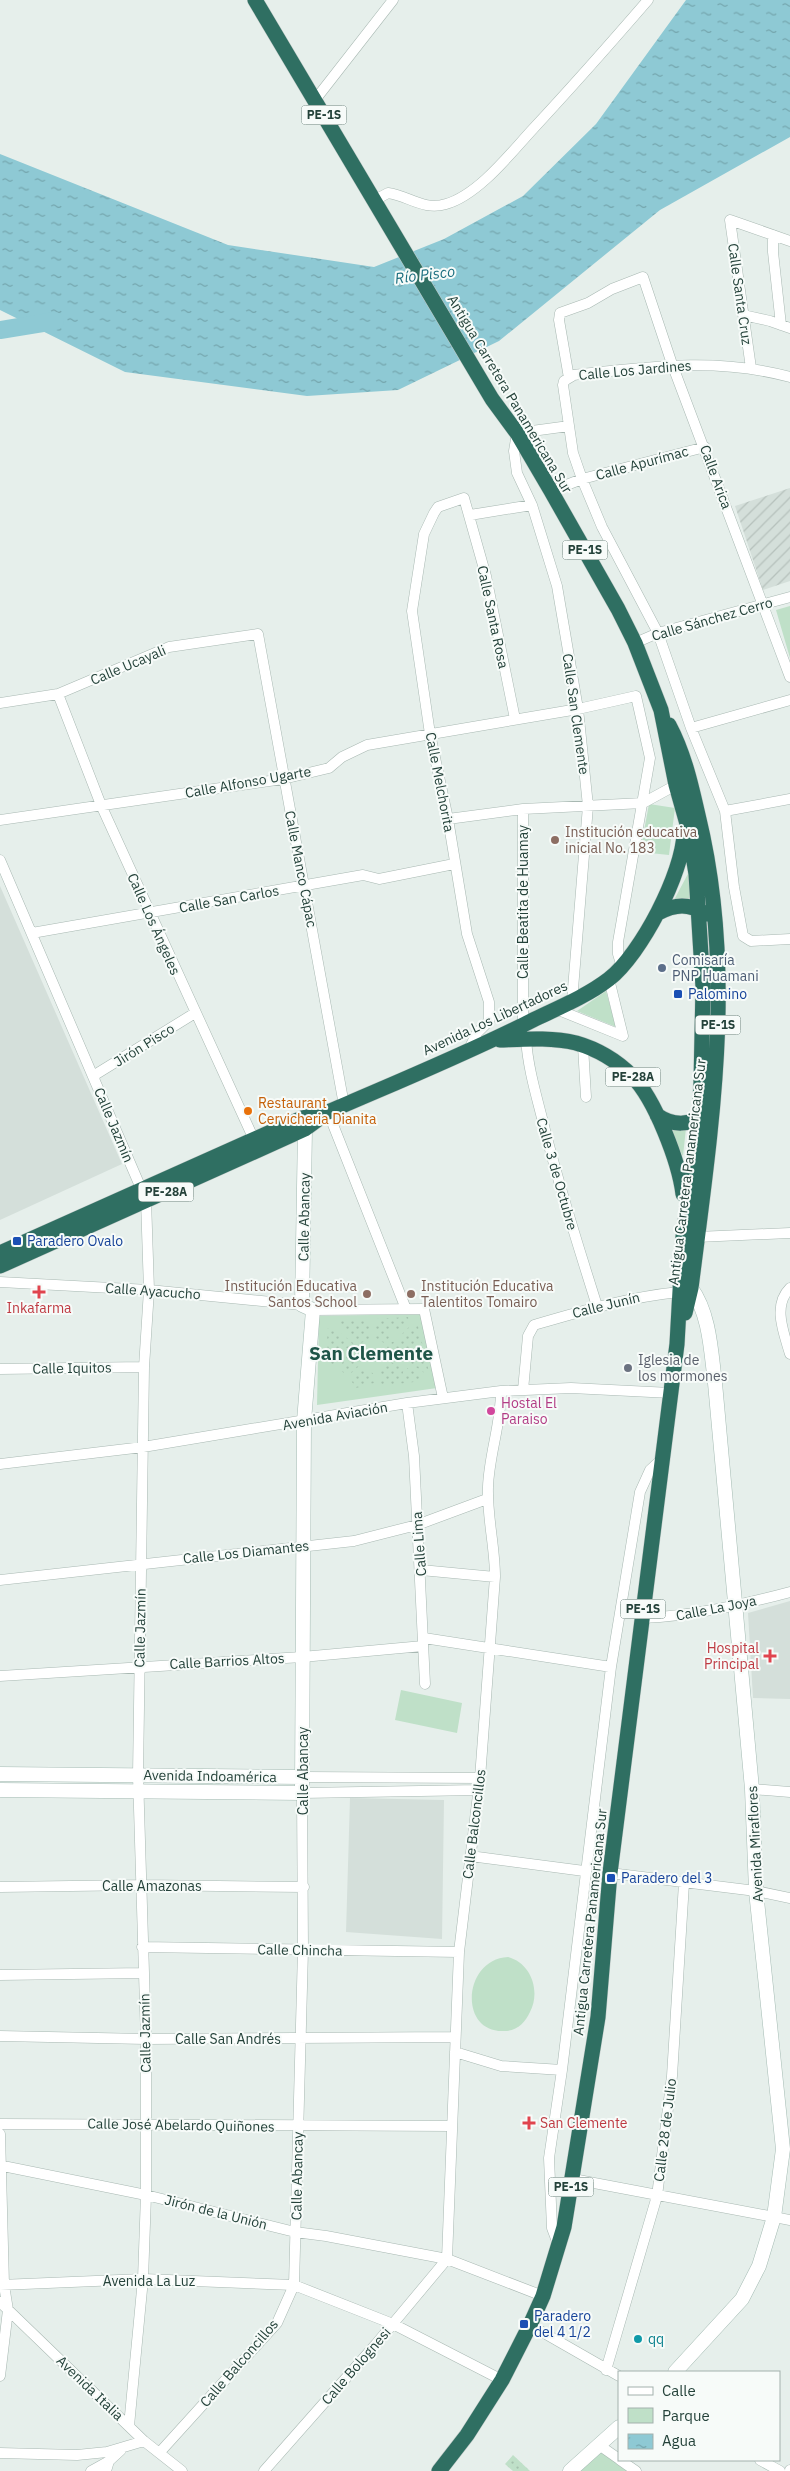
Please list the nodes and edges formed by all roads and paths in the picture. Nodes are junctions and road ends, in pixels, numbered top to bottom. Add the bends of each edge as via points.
1 (255, 0) edge
2 (393, 0) edge
3 (648, 0) edge
4 (315, 100) junction
5 (375, 200) junction
6 (773, 235) junction
7 (790, 241) edge
8 (778, 297) junction
9 (790, 299) edge
10 (743, 315) junction
11 (786, 326) edge
12 (672, 364) junction
13 (751, 368) junction
14 (790, 377) edge
15 (569, 378) junction
16 (569, 426) junction
17 (517, 434) junction
18 (705, 447) junction
19 (582, 479) junction
20 (551, 491) junction
21 (532, 505) junction
22 (470, 515) junction
23 (790, 597) edge
24 (762, 604) junction
25 (658, 633) junction
26 (258, 634) joint
27 (635, 643) junction
28 (790, 677) edge
29 (58, 694) junction
30 (790, 700) edge
31 (0, 703) edge
32 (578, 709) junction
33 (661, 710) junction
34 (515, 719) junction
35 (691, 728) junction
36 (430, 734) junction
37 (283, 779) junction
38 (676, 785) junction
39 (790, 799) edge
40 (643, 803) junction
41 (101, 805) junction
42 (588, 806) junction
43 (523, 809) junction
44 (682, 809) junction
45 (725, 811) junction
46 (448, 819) junction
47 (0, 820) edge
48 (0, 860) edge
49 (454, 864) junction
50 (305, 885) junction
51 (698, 909) junction
52 (149, 913) junction
53 (658, 913) junction
54 (716, 920) junction
55 (32, 933) junction
56 (790, 939) edge
57 (622, 967) junction
58 (609, 979) junction
59 (572, 1001) junction
60 (556, 1009) junction
61 (195, 1013) junction
62 (527, 1028) junction
63 (583, 1046) junction
64 (468, 1051) junction
65 (93, 1076) junction
66 (586, 1097) dead end
67 (344, 1105) junction
68 (714, 1108) junction
69 (328, 1112) junction
70 (656, 1115) junction
71 (699, 1119) junction
72 (305, 1128) junction
73 (256, 1145) junction
74 (144, 1195) junction
75 (686, 1213) junction
76 (790, 1232) edge
77 (697, 1237) junction
78 (0, 1253) edge
79 (0, 1266) edge
80 (0, 1282) edge
81 (790, 1288) edge
82 (149, 1290) junction
83 (685, 1290) junction
84 (597, 1306) junction
85 (307, 1308) junction
86 (406, 1309) junction
87 (790, 1354) edge
88 (144, 1367) junction
89 (0, 1370) edge
90 (523, 1390) junction
91 (501, 1391) junction
92 (671, 1393) junction
93 (443, 1398) junction
94 (407, 1403) junction
95 (304, 1421) junction
96 (143, 1447) junction
97 (662, 1459) junction
98 (0, 1464) edge
99 (487, 1500) junction
100 (417, 1525) junction
101 (302, 1546) junction
102 (142, 1564) junction
103 (421, 1570) junction
104 (495, 1577) junction
105 (0, 1580) edge
106 (790, 1592) edge
107 (734, 1607) junction
108 (642, 1618) junction
109 (423, 1642) junction
110 (488, 1648) junction
111 (302, 1657) junction
112 (139, 1667) junction
113 (611, 1667) junction
114 (0, 1676) edge
115 (425, 1684) dead end
116 (0, 1774) edge
117 (138, 1775) junction
118 (303, 1777) junction
119 (480, 1778) junction
120 (752, 1789) junction
121 (0, 1790) edge
122 (479, 1790) junction
123 (138, 1791) junction
124 (790, 1792) edge
125 (302, 1793) junction
126 (470, 1856) junction
127 (584, 1871) junction
128 (610, 1873) junction
129 (684, 1883) junction
130 (142, 1885) junction
131 (304, 1887) junction
132 (0, 1888) edge
133 (756, 1890) junction
134 (790, 1898) edge
135 (142, 1947) junction
136 (302, 1950) junction
137 (459, 1952) junction
138 (144, 1973) junction
139 (0, 1975) edge
140 (0, 2036) edge
141 (455, 2037) junction
142 (146, 2039) junction
143 (300, 2039) junction
144 (455, 2052) junction
145 (562, 2070) junction
146 (0, 2124) edge
147 (147, 2124) junction
148 (452, 2126) junction
149 (298, 2127) junction
150 (0, 2136) edge
151 (2, 2166) junction
152 (573, 2179) junction
153 (146, 2195) junction
154 (657, 2196) junction
155 (774, 2217) junction
156 (790, 2220) edge
157 (295, 2232) junction
158 (558, 2245) junction
159 (447, 2259) junction
160 (143, 2279) junction
161 (2, 2285) edge
162 (294, 2285) junction
163 (543, 2296) junction
164 (0, 2302) edge
165 (8, 2310) junction
166 (393, 2324) junction
167 (530, 2325) junction
168 (606, 2370) junction
169 (676, 2371) edge
170 (0, 2376) edge
171 (618, 2376) edge
172 (502, 2380) junction
173 (129, 2426) junction
174 (618, 2428) edge
175 (144, 2441) junction
176 (599, 2445) junction
177 (124, 2447) junction
178 (160, 2452) junction
179 (0, 2454) edge
180 (618, 2458) edge
181 (623, 2461) edge
182 (762, 2461) edge
183 (108, 2466) edge
184 (91, 2471) edge
185 (182, 2471) edge
186 (264, 2471) edge
187 (439, 2471) edge
188 (570, 2471) edge
189 (636, 2471) edge
190 (777, 2471) edge

1 - 4 highway, Antigua Carretera Panamericana Sur / PE-1S
2 - 4 street
3 - 5 street via 529,133 468,192 440,206 419,204 388,193
4 - 5 highway, Antigua Carretera Panamericana Sur / PE-1S
5 - 17 highway, Antigua Carretera Panamericana Sur / PE-1S via 492,398
6 - 7 street
6 - 8 street
6 - 10 street, Calle Santa Cruz via 730,220
8 - 9 street
8 - 11 street
10 - 11 street
10 - 13 street, Calle Santa Cruz
12 - 13 street, Calle Los Jardines
12 - 15 street, Calle Los Jardines
12 - 15 street, Calle Arica via 643,278 560,313
12 - 18 street, Calle Arica
13 - 14 street, Calle Los Jardines
15 - 16 street via 563,385
16 - 17 street
16 - 19 street via 573,453
17 - 20 highway, Antigua Carretera Panamericana Sur / PE-1S
17 - 21 street, Calle San Clemente via 516,467
18 - 19 street, Calle Apurímac
18 - 24 street, Calle Arica
19 - 20 street, Calle Apurímac
19 - 25 street via 602,526
20 - 27 highway, Antigua Carretera Panamericana Sur / PE-1S
21 - 22 street
21 - 32 street, Calle San Clemente via 557,586
22 - 34 street, Calle Santa Rosa
22 - 36 street, Calle Melchorita via 464,498 438,507 424,534 412,612
23 - 24 street, Calle Sánchez Cerro
24 - 25 street, Calle Sánchez Cerro
24 - 28 street, Calle Arica
25 - 27 street, Calle Sánchez Cerro
25 - 35 street
26 - 29 street, Calle Ucayali via 169,647
26 - 37 street, Calle Manco Cápac
27 - 33 highway, Antigua Carretera Panamericana Sur / PE-1S
29 - 31 street, Calle Ucayali
29 - 41 street, Calle Los Ángeles
30 - 35 street
32 - 34 street, Calle Alfonso Ugarte
32 - 40 street, Calle Alfonso Ugarte via 636,696 650,758
32 - 42 street, Calle San Clemente
33 - 38 highway, Antigua Carretera Panamericana Sur / PE-1S
33 - 54 highway, Antigua Carretera Panamericana Sur / PE-1S via 680,745 690,781 706,848
34 - 36 street, Calle Alfonso Ugarte
35 - 45 street
36 - 37 street, Calle Alfonso Ugarte via 366,745 329,768
36 - 46 street, Calle Melchorita
37 - 41 street, Calle Alfonso Ugarte
37 - 50 street, Calle Manco Cápac
38 - 40 street
38 - 44 highway, Antigua Carretera Panamericana Sur / PE-1S
39 - 45 street
40 - 42 street
40 - 57 street via 618,942
41 - 47 street, Calle Alfonso Ugarte
41 - 52 street, Calle Los Ángeles
42 - 43 street
42 - 59 street, Calle San Clemente
43 - 46 street
43 - 62 street, Calle Beatita de Huamay
44 - 51 highway, Antigua Carretera Panamericana Sur / PE-1S via 690,831
44 - 53 highway, Avenida Los Libertadores / PE-28A via 684,843 681,857
45 - 56 street via 743,936 751,941
46 - 49 street, Calle Melchorita
48 - 55 street, Calle Jazmín
49 - 50 street, Calle San Carlos via 379,879 363,875
49 - 64 street, Calle Melchorita via 468,934 489,1002 490,1021 477,1033
50 - 52 street, Calle San Carlos
50 - 67 street, Calle Manco Cápac
51 - 53 highway via 677,906
51 - 54 highway
51 - 71 highway, Antigua Carretera Panamericana Sur / PE-1S via 703,986
52 - 55 street, Calle San Carlos
52 - 61 street, Calle Los Ángeles
53 - 57 highway, Avenida Los Libertadores / PE-28A
54 - 68 highway, Antigua Carretera Panamericana Sur / PE-1S via 719,986
55 - 65 street, Calle Jazmín
57 - 58 highway, Avenida Los Libertadores / PE-28A
58 - 59 highway, Avenida Los Libertadores / PE-28A
58 - 60 street via 623,1036
59 - 60 highway, Avenida Los Libertadores / PE-28A
60 - 62 highway, Avenida Los Libertadores / PE-28A
61 - 65 street, Jirón Pisco
61 - 73 street, Calle Los Ángeles
62 - 63 highway, PE-28A
62 - 64 highway, Avenida Los Libertadores / PE-28A
62 - 84 street, Calle 3 de Octubre via 528,1059 547,1139
63 - 66 street
63 - 70 highway, PE-28A via 608,1056 633,1077
64 - 67 highway, Avenida Los Libertadores / PE-28A
65 - 74 street, Calle Jazmín
67 - 69 highway, Avenida Los Libertadores / PE-28A
68 - 71 highway
68 - 77 highway, Antigua Carretera Panamericana Sur / PE-1S
69 - 72 highway, Avenida Los Libertadores / PE-28A
69 - 73 highway, Avenida Los Libertadores / PE-28A via 302,1118
69 - 86 street
70 - 71 highway via 674,1123
70 - 75 highway, PE-28A via 680,1175
71 - 75 highway, Antigua Carretera Panamericana Sur / PE-1S
72 - 73 highway, Avenida Los Libertadores / PE-28A
72 - 85 street, Calle Abancay
73 - 74 highway, Avenida Los Libertadores / PE-28A
74 - 78 highway, Avenida Los Libertadores / PE-28A
74 - 79 highway, Avenida Los Libertadores / PE-28A
74 - 82 street, Calle Jazmín
75 - 83 highway, Antigua Carretera Panamericana Sur / PE-1S
76 - 77 street
77 - 83 highway, Antigua Carretera Panamericana Sur / PE-1S
80 - 82 street, Calle Ayacucho
81 - 87 street via 779,1310
82 - 85 street, Calle Ayacucho
82 - 88 street, Calle Jazmín
83 - 84 street, Calle Junín
83 - 92 highway, Antigua Carretera Panamericana Sur / PE-1S
83 - 107 street, Avenida Miraflores via 699,1299 712,1357
84 - 90 street, Calle Junín via 534,1325 528,1336
85 - 86 street, Calle Ayacucho
85 - 95 street, Calle Abancay
86 - 93 street, Calle Ayacucho via 424,1309
88 - 89 street, Calle Iquitos
88 - 96 street, Calle Jazmín
90 - 91 street, Avenida Aviación
90 - 92 street, Avenida Aviación via 571,1388
91 - 93 street, Avenida Aviación
91 - 99 street, Calle Balconcillos via 501,1416
92 - 97 highway, Antigua Carretera Panamericana Sur / PE-1S
93 - 94 street, Avenida Aviación
94 - 95 street, Avenida Aviación
94 - 100 street, Calle Lima via 414,1456
95 - 96 street, Avenida Aviación
95 - 101 street, Calle Abancay
96 - 98 street, Avenida Aviación
96 - 102 street, Calle Jazmín
97 - 108 highway, Antigua Carretera Panamericana Sur / PE-1S
97 - 113 street via 650,1470 640,1492
99 - 100 street, Calle Los Diamantes
99 - 104 street, Calle Balconcillos via 495,1552
100 - 101 street, Calle Los Diamantes via 354,1541
100 - 103 street, Calle Lima
101 - 102 street, Calle Los Diamantes
101 - 111 street, Calle Abancay
102 - 105 street, Calle Los Diamantes
102 - 112 street, Calle Jazmín
103 - 104 street
103 - 109 street, Calle Lima
104 - 110 street, Calle Balconcillos
106 - 107 street, Calle La Joya
107 - 108 street, Calle La Joya via 674,1617
107 - 120 street, Avenida Miraflores
108 - 128 highway, Antigua Carretera Panamericana Sur / PE-1S
109 - 110 street, Calle Barrios Altos
109 - 111 street, Calle Barrios Altos
109 - 115 street, Calle Lima
110 - 113 street, Calle Barrios Altos
110 - 119 street, Calle Balconcillos
111 - 112 street, Calle Barrios Altos
111 - 118 street, Calle Abancay
112 - 114 street, Calle Barrios Altos
112 - 117 street, Calle Jazmín
113 - 127 street
116 - 117 street, Avenida Indoamérica
117 - 118 street, Avenida Indoamérica
117 - 123 street, Calle Jazmín
118 - 119 street, Avenida Indoamérica
118 - 125 street, Calle Abancay
119 - 122 street, Calle Balconcillos
120 - 124 street
120 - 133 street, Avenida Miraflores
121 - 123 street, Avenida Indoamérica
122 - 125 street, Avenida Indoamérica
122 - 126 street, Calle Balconcillos
123 - 125 street, Avenida Indoamérica
123 - 130 street, Calle Jazmín
125 - 131 street, Calle Abancay
126 - 127 street
126 - 137 street, Calle Balconcillos
127 - 145 street
128 - 129 street
128 - 152 highway, Antigua Carretera Panamericana Sur / PE-1S via 598,2017
129 - 133 street
129 - 154 street, Calle 28 de Julio via 672,2076
130 - 131 street, Calle Amazonas
130 - 132 street, Calle Amazonas
130 - 135 street, Calle Jazmín
131 - 136 street, Calle Abancay
133 - 134 street
133 - 155 street, Avenida Miraflores via 782,2150
135 - 136 street, Calle Chincha
135 - 138 street, Calle Jazmín
136 - 137 street, Calle Chincha
136 - 143 street, Calle Abancay
137 - 141 street, Calle Balconcillos
138 - 139 street
138 - 142 street, Calle Jazmín
140 - 142 street, Calle San Andrés
141 - 143 street, Calle San Andrés
141 - 144 street, Calle Balconcillos
142 - 143 street, Calle San Andrés
142 - 147 street, Calle Jazmín
143 - 149 street, Calle Abancay
144 - 145 street via 501,2066
144 - 148 street, Calle Balconcillos
145 - 158 street via 549,2158 552,2228
146 - 147 street, Calle José Abelardo Quiñones
147 - 149 street, Calle José Abelardo Quiñones
147 - 153 street, Calle Jazmín
148 - 149 street, Calle José Abelardo Quiñones
148 - 159 street, Calle Balconcillos
149 - 157 street, Calle Abancay
150 - 151 street
151 - 153 street, Jirón de la Unión
151 - 161 street
152 - 154 street
152 - 158 highway, Antigua Carretera Panamericana Sur / PE-1S
153 - 157 street, Jirón de la Unión
153 - 160 street, Calle Jazmín
154 - 155 street
154 - 168 street, Calle 28 de Julio
155 - 156 street
155 - 169 street, Avenida Miraflores via 759,2266 742,2300
157 - 159 street, Jirón de la Unión
157 - 162 street, Calle Balconcillos
158 - 163 highway, Antigua Carretera Panamericana Sur / PE-1S
159 - 163 street, Jirón de la Unión
159 - 166 street, Calle Bolognesi
160 - 161 street, Avenida La Luz
160 - 162 street, Avenida La Luz
160 - 173 street, Calle Jazmín
161 - 165 street
162 - 166 street, Avenida La Luz
162 - 178 street, Calle Balconcillos via 277,2323
163 - 167 highway, Antigua Carretera Panamericana Sur / PE-1S
164 - 165 street, Avenida Italia
165 - 170 street
165 - 173 street, Avenida Italia
166 - 172 street, Avenida La Luz
166 - 186 street, Calle Bolognesi
167 - 168 street
167 - 172 highway, Antigua Carretera Panamericana Sur / PE-1S
168 - 171 street
172 - 187 highway, Antigua Carretera Panamericana Sur / PE-1S via 467,2435
173 - 175 street, Avenida Italia
174 - 176 street
175 - 177 street
175 - 178 street, Avenida Italia
176 - 180 street
176 - 188 street
177 - 179 street via 77,2455
177 - 183 street
178 - 185 street, Avenida Italia
181 - 189 street
182 - 190 street
183 - 184 street

